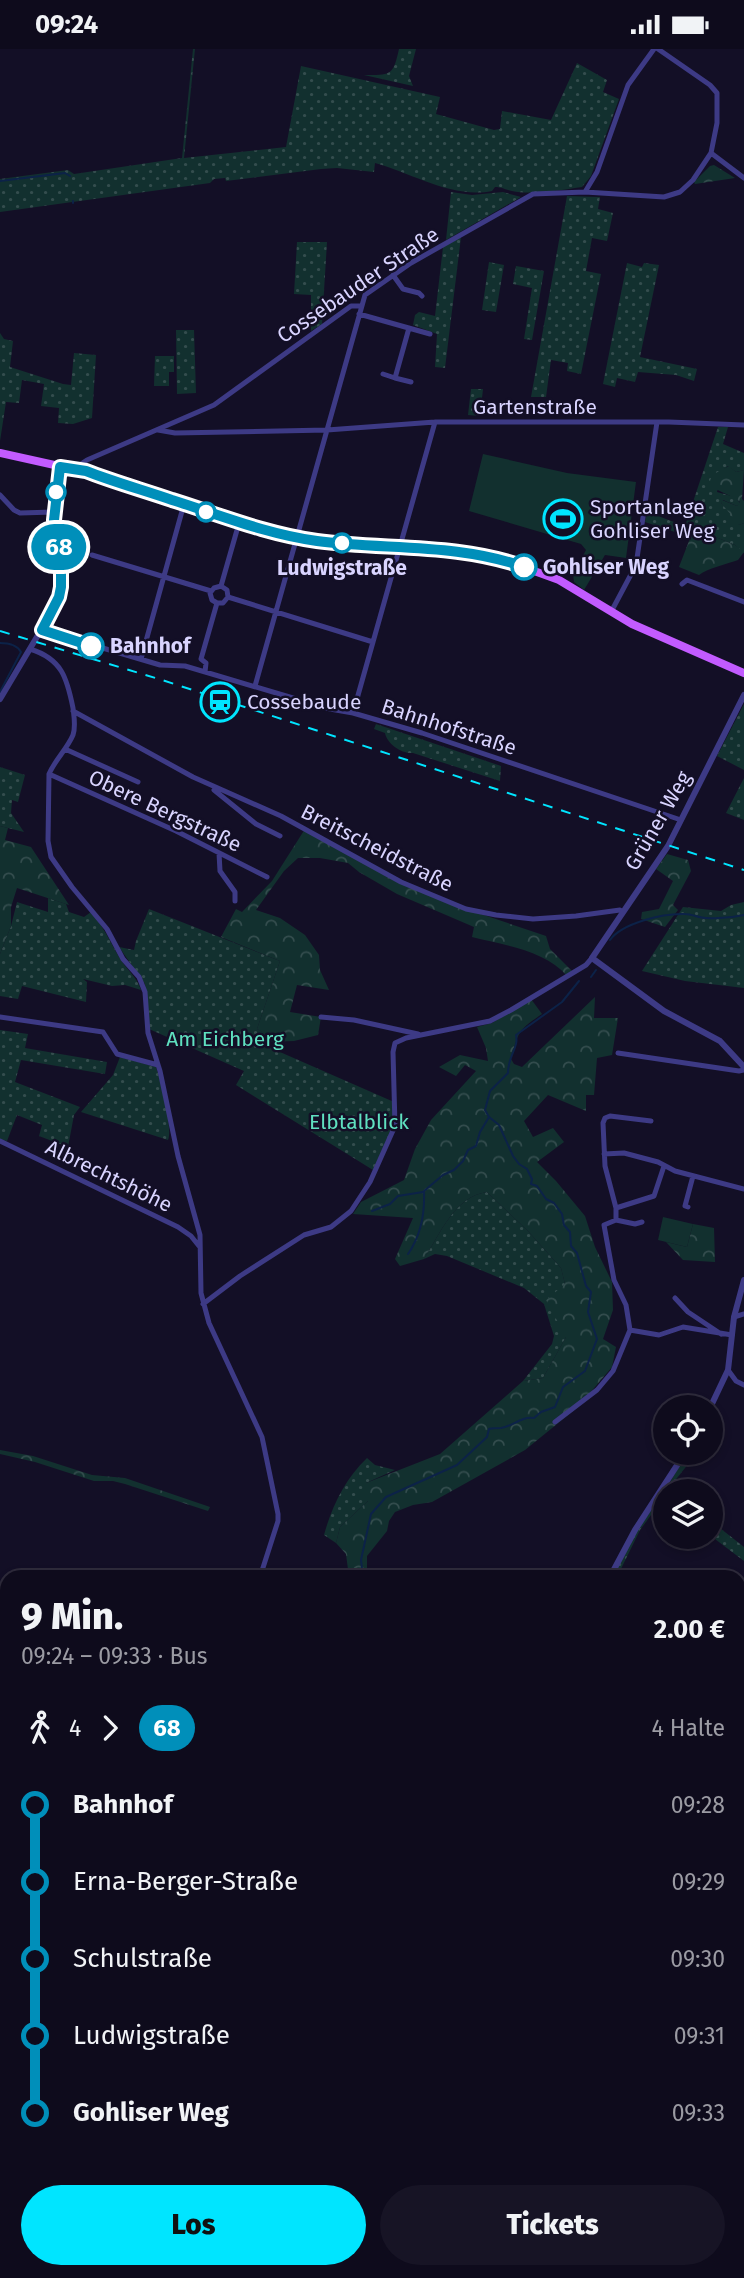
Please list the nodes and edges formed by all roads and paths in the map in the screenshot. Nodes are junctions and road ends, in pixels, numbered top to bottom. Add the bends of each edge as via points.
1 (656, 49) edge
2 (711, 153) junction
3 (744, 178) edge
4 (585, 193) junction
5 (393, 275) junction
6 (422, 296) dead end
7 (361, 306) junction
8 (359, 314) junction
9 (409, 328) junction
10 (430, 334) dead end
11 (383, 375) dead end
12 (396, 378) junction
13 (411, 382) dead end
14 (435, 422) junction
15 (657, 422) junction
16 (744, 425) edge
17 (327, 429) junction
18 (158, 430) junction
19 (0, 453) edge
20 (60, 467) junction
21 (79, 470) junction
22 (0, 495) edge
23 (184, 504) junction
24 (54, 512) junction
25 (239, 523) junction
26 (296, 538) junction
27 (400, 546) junction
28 (92, 555) dead end
29 (163, 577) junction
30 (682, 584) dead end
31 (222, 586) junction
32 (211, 591) junction
33 (228, 597) junction
34 (744, 602) edge
35 (217, 603) junction
36 (275, 612) junction
37 (611, 612) junction
38 (42, 630) junction
39 (373, 642) junction
40 (33, 645) junction
41 (141, 659) junction
42 (201, 659) junction
43 (192, 668) junction
44 (205, 671) junction
45 (744, 673) edge
46 (255, 686) junction
47 (744, 695) edge
48 (0, 699) edge
49 (73, 711) junction
50 (352, 713) junction
51 (65, 749) junction
52 (50, 773) junction
53 (138, 782) dead end
54 (206, 783) junction
55 (681, 820) junction
56 (280, 836) dead end
57 (219, 853) junction
58 (267, 877) dead end
59 (235, 901) dead end
60 (623, 912) junction
61 (593, 958) junction
62 (0, 1017) edge
63 (321, 1017) dead end
64 (421, 1034) junction
65 (618, 1053) dead end
66 (158, 1065) junction
67 (744, 1068) edge
68 (651, 1121) dead end
69 (0, 1141) edge
70 (604, 1154) junction
71 (664, 1166) junction
72 (693, 1176) junction
73 (744, 1189) edge
74 (688, 1207) dead end
75 (616, 1208) junction
76 (616, 1220) junction
77 (642, 1222) dead end
78 (199, 1246) junction
79 (744, 1280) edge
80 (675, 1298) dead end
81 (203, 1304) junction
82 (744, 1314) edge
83 (734, 1317) junction
84 (684, 1319) junction
85 (631, 1330) junction
86 (720, 1334) junction
87 (732, 1335) junction
88 (728, 1370) junction
89 (725, 1381) junction
90 (736, 1381) junction
91 (744, 1385) edge
92 (717, 1395) edge
93 (555, 1422) dead end
94 (677, 1465) edge
95 (262, 1570) edge
96 (614, 1570) edge

1 - 2 street via 714,88 717,123
1 - 4 street via 628,85
2 - 3 street
2 - 4 street, Cossebauder Straße via 693,180 670,197
4 - 5 street, Cossebauder Straße via 533,194
5 - 6 street via 403,289
5 - 7 street, Cossebauder Straße via 365,295
7 - 8 street
7 - 18 street, Cossebauder Straße via 351,306 214,405
8 - 9 street
8 - 17 street
9 - 10 street
9 - 12 street
11 - 12 street
12 - 13 street
14 - 15 street, Gartenstraße
14 - 17 street, Gartenstraße
14 - 27 street
15 - 16 street, Gartenstraße
15 - 37 street via 636,565
17 - 18 street, Gartenstraße
17 - 26 street
18 - 21 street, Cossebauder Straße via 87,460
19 - 20 main road
20 - 21 main road
20 - 24 street
21 - 23 main road
22 - 24 street via 20,513
23 - 25 main road
23 - 29 street
24 - 38 street via 61,587
25 - 26 main road
25 - 31 street
26 - 27 main road
26 - 36 street
27 - 37 main road via 501,559 559,580
27 - 39 street
28 - 29 street
29 - 32 street
29 - 41 street
30 - 34 street via 687,580
31 - 32 street
31 - 33 street
32 - 35 street via 211,599
33 - 35 street
33 - 36 street
35 - 42 street
36 - 39 street
36 - 46 street
37 - 45 main road
38 - 40 street
38 - 41 street, Bahnhofstraße
39 - 50 street
40 - 48 street
40 - 49 street via 66,676
41 - 43 street, Bahnhofstraße
42 - 43 street
42 - 44 street
43 - 44 street, Bahnhofstraße
44 - 46 street, Bahnhofstraße
46 - 50 street, Bahnhofstraße
47 - 55 street, Grüner Weg
49 - 51 street via 74,732
49 - 54 street, Breitscheidstraße
50 - 55 street, Bahnhofstraße
51 - 52 street
51 - 53 street
52 - 57 street, Obere Bergstraße
52 - 66 street via 48,850 139,977
54 - 56 street, Breitscheidstraße via 256,824
54 - 60 street, Breitscheidstraße via 281,816 401,882 466,909 533,919
55 - 60 street, Grüner Weg
57 - 58 street, Obere Bergstraße
57 - 59 street via 220,870 235,892
60 - 61 street, Grüner Weg
61 - 64 street via 490,1021
61 - 67 street via 673,1017 720,1041
62 - 66 street via 103,1032 117,1055
63 - 64 street
64 - 81 street via 394,1046 395,1126 370,1182 351,1211 331,1227 304,1234
65 - 67 street via 739,1071
66 - 78 street
68 - 70 street via 605,1118
69 - 78 street, Albrechtshöhe via 178,1227
70 - 71 street via 624,1153
70 - 75 street
71 - 72 street
71 - 75 street via 654,1196
72 - 73 street
72 - 74 street
75 - 76 street
76 - 77 street
76 - 85 street via 604,1225 614,1280
78 - 81 street
79 - 83 street
80 - 84 street
81 - 95 street via 262,1437 278,1514
82 - 83 street
83 - 87 street
84 - 85 street via 659,1335
84 - 86 street
84 - 86 street
85 - 93 street via 613,1371
86 - 87 street
87 - 88 street
88 - 89 street
88 - 90 street
89 - 90 street
89 - 92 street
90 - 91 street
94 - 96 street

